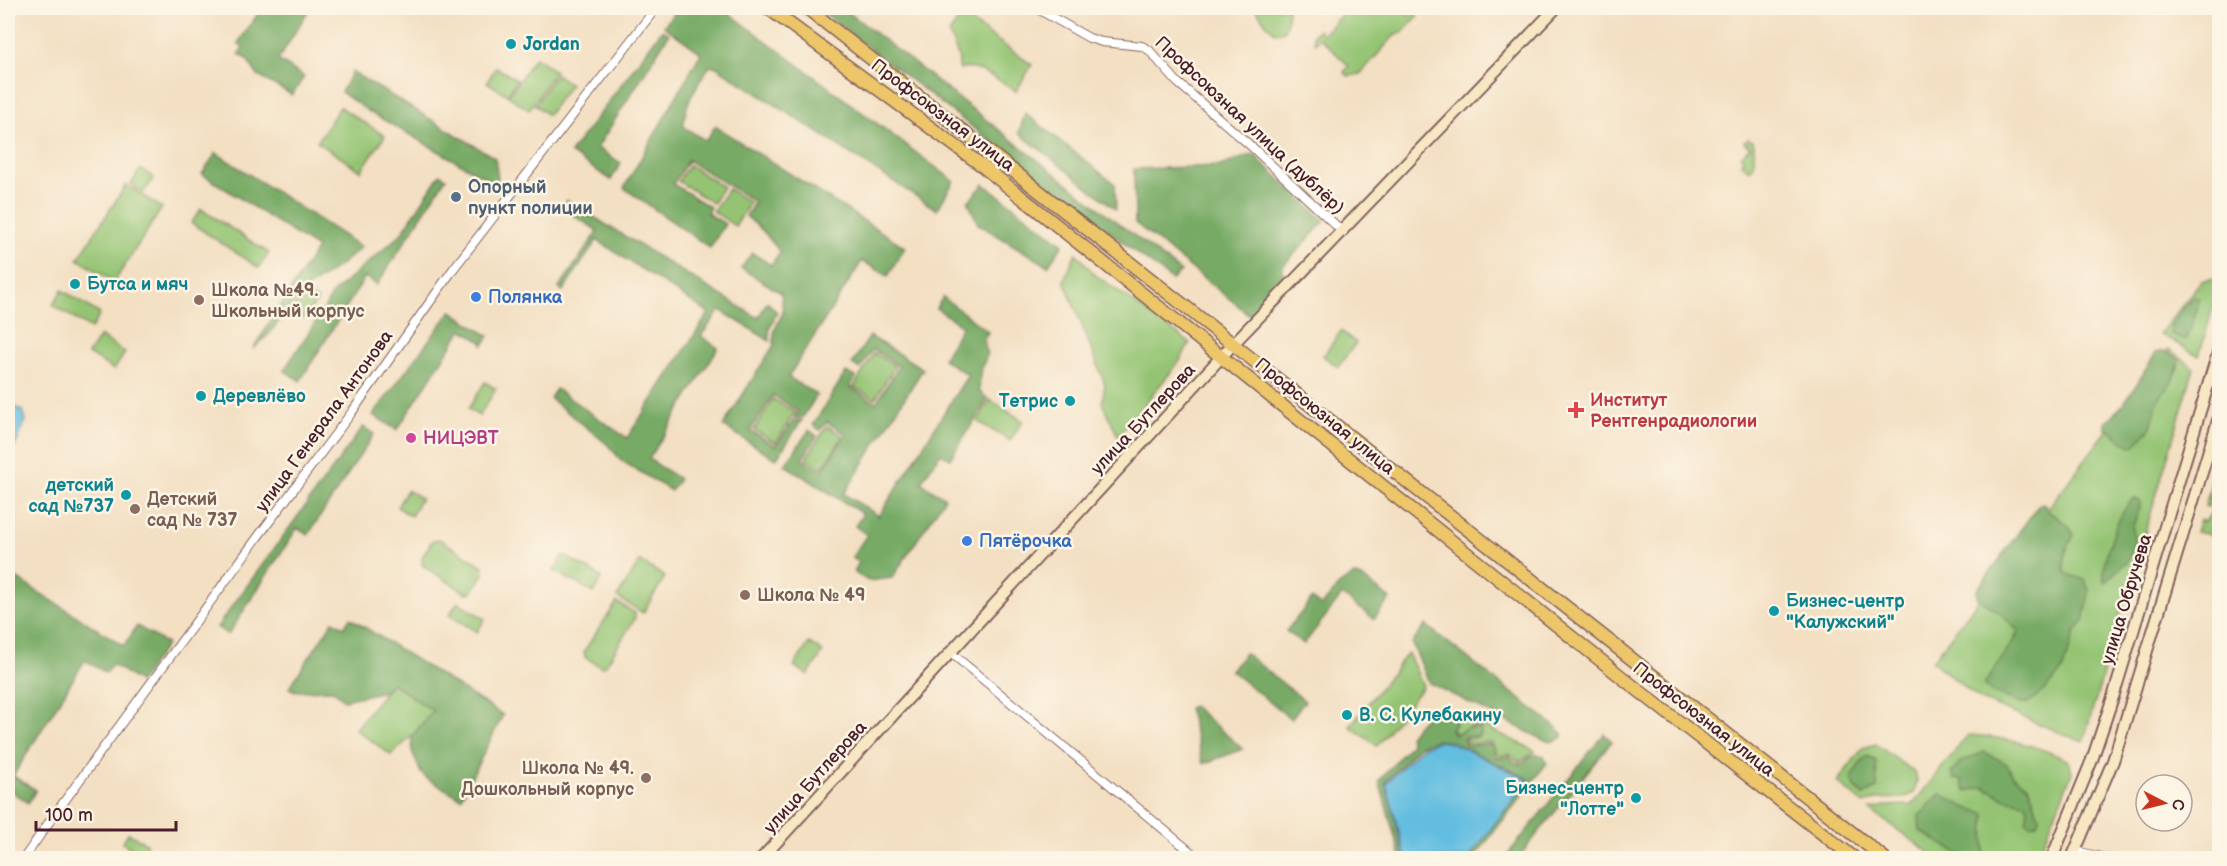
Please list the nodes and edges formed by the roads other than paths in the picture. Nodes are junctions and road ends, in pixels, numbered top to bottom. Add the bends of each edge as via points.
1 (656, 8) edge
2 (768, 8) edge
3 (807, 8) edge
4 (1036, 8) edge
5 (1556, 8) edge
6 (1343, 232) junction
7 (1234, 343) junction
8 (2220, 346) edge
9 (1222, 356) junction
10 (2220, 414) edge
11 (950, 652) junction
12 (2074, 855) edge
13 (24, 858) edge
14 (762, 858) edge
15 (1198, 858) edge
16 (1854, 858) edge
17 (1884, 858) edge
18 (2052, 858) edge
19 (2105, 858) edge

1 - 13 street, улица Генерала Антонова via 454,268
2 - 9 main road, Профсоюзная улица via 969,156
3 - 7 main road, Профсоюзная улица
4 - 6 street, Профсоюзная улица (дублёр) via 1089,38 1149,50 1177,82
5 - 6 street, улица Бутлерова
6 - 7 street, улица Бутлерова
7 - 9 street, улица Бутлерова
7 - 17 main road, Профсоюзная улица
8 - 18 street, улица Обручева via 2102,732
9 - 11 street, улица Бутлерова
9 - 16 main road, Профсоюзная улица
10 - 12 street, улица Обручева via 2113,761
11 - 14 street, улица Бутлерова
11 - 15 street
12 - 19 street

